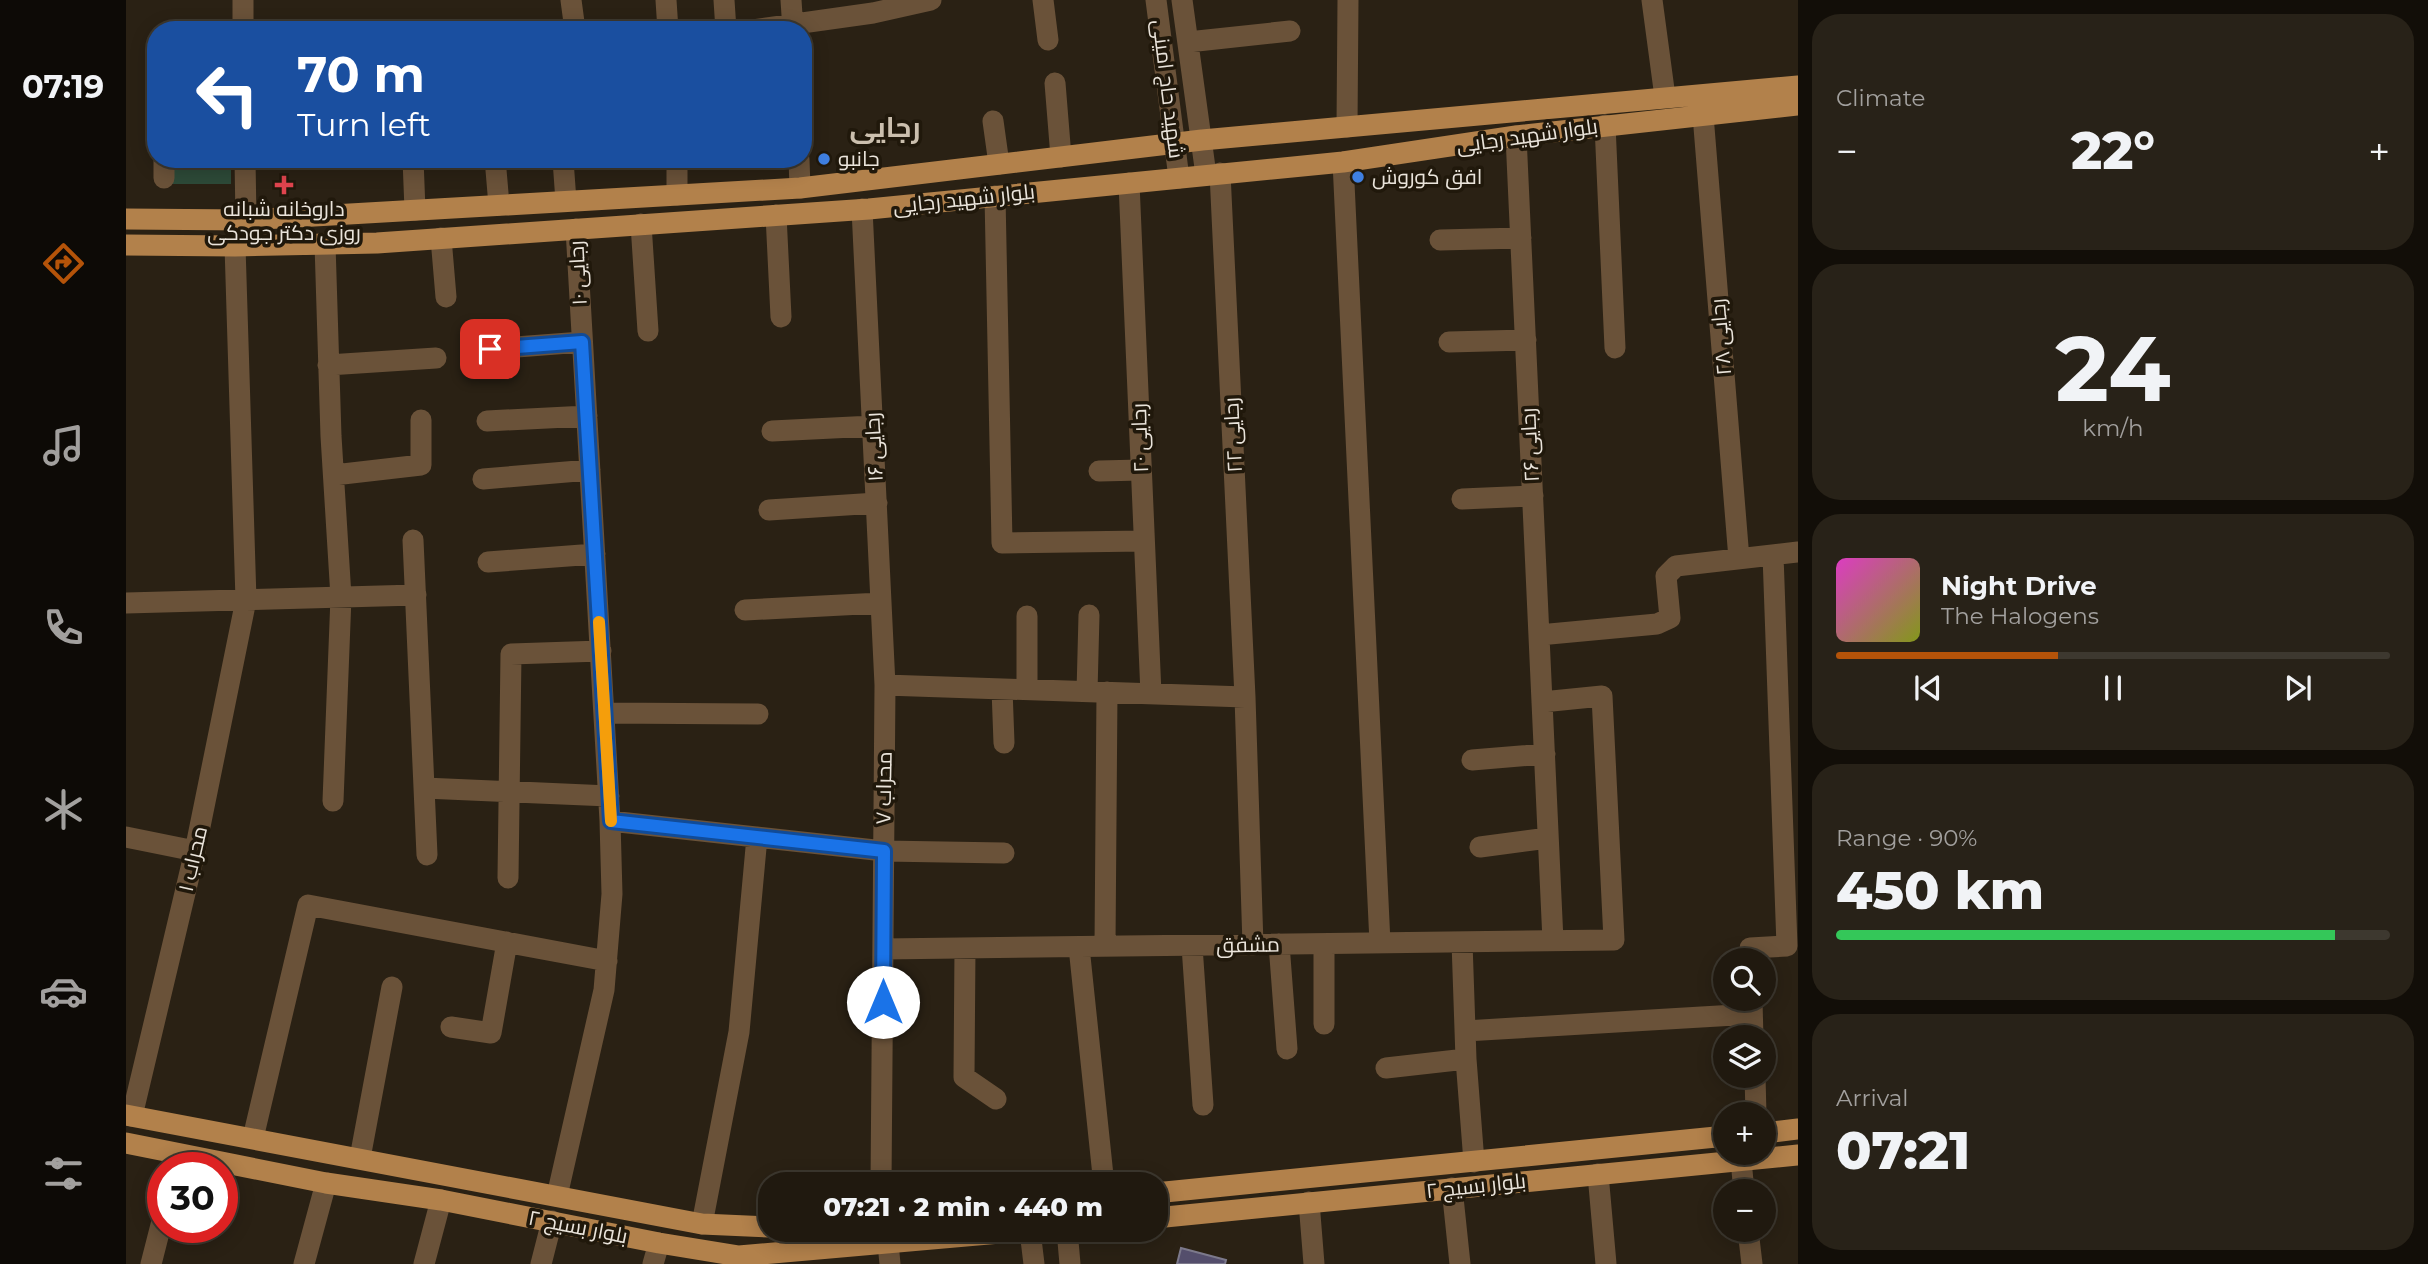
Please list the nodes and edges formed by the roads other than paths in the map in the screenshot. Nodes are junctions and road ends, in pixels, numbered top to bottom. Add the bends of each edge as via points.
1 (243, 0) edge
2 (571, 0) edge
3 (666, 0) edge
4 (724, 0) edge
5 (791, 0) edge
6 (931, 0) edge
7 (1043, 0) edge
8 (1156, 0) edge
9 (1182, 0) edge
10 (1348, 0) edge
11 (1652, 0) edge
12 (873, 6) edge
13 (243, 21) edge
14 (574, 21) edge
15 (667, 21) edge
16 (725, 21) edge
17 (792, 21) edge
18 (812, 22) edge
19 (1290, 31) dead end
20 (1048, 40) dead end
21 (1188, 42) junction
22 (1055, 83) dead end
23 (1798, 86) edge
24 (1195, 95) junction
25 (1665, 97) junction
26 (1169, 98) junction
27 (1798, 105) edge
28 (1703, 115) junction
29 (993, 121) dead end
30 (1605, 125) junction
31 (1348, 127) junction
32 (1516, 136) junction
33 (1202, 140) junction
34 (1175, 144) junction
35 (1061, 157) junction
36 (1343, 162) junction
37 (999, 164) junction
38 (245, 168) edge
39 (413, 168) edge
40 (564, 168) edge
41 (677, 168) edge
42 (799, 168) edge
43 (496, 170) dead end
44 (1213, 174) junction
45 (1180, 178) junction
46 (1129, 183) junction
47 (800, 188) junction
48 (677, 195) junction
49 (995, 196) junction
50 (566, 201) junction
51 (499, 205) junction
52 (862, 209) junction
53 (415, 210) junction
54 (776, 215) junction
55 (126, 219) edge
56 (246, 220) junction
57 (641, 224) junction
58 (576, 229) junction
59 (441, 238) junction
60 (1521, 238) junction
61 (1440, 240) dead end
62 (326, 244) junction
63 (126, 246) edge
64 (235, 246) junction
65 (446, 297) dead end
66 (781, 317) dead end
67 (648, 331) dead end
68 (1526, 340) junction
69 (582, 342) junction
70 (1449, 342) dead end
71 (1615, 348) dead end
72 (490, 349) dead end
73 (436, 358) dead end
74 (328, 365) junction
75 (587, 416) junction
76 (421, 420) dead end
77 (487, 421) dead end
78 (873, 426) junction
79 (772, 432) dead end
80 (590, 470) junction
81 (1141, 470) junction
82 (1099, 471) dead end
83 (334, 475) junction
84 (483, 479) dead end
85 (1533, 496) junction
86 (1462, 499) dead end
87 (877, 503) junction
88 (769, 510) dead end
89 (413, 540) dead end
90 (1144, 541) junction
91 (1798, 552) edge
92 (595, 554) junction
93 (1773, 555) junction
94 (1739, 559) junction
95 (488, 562) dead end
96 (416, 595) junction
97 (341, 597) junction
98 (246, 600) junction
99 (126, 603) edge
100 (881, 603) junction
101 (745, 610) dead end
102 (1089, 615) dead end
103 (1027, 616) dead end
104 (1539, 635) junction
105 (601, 651) junction
106 (885, 685) junction
107 (1002, 689) junction
108 (1027, 690) junction
109 (1097, 692) junction
110 (1151, 694) junction
111 (1245, 697) junction
112 (1542, 702) junction
113 (604, 713) junction
114 (758, 714) dead end
115 (1004, 743) dead end
116 (1545, 754) junction
117 (1472, 760) dead end
118 (424, 788) junction
119 (510, 791) junction
120 (609, 796) junction
121 (333, 801) dead end
122 (611, 821) junction
123 (126, 837) edge
124 (757, 837) junction
125 (1548, 838) junction
126 (1480, 847) dead end
127 (195, 851) junction
128 (884, 851) junction
129 (1004, 853) dead end
130 (426, 855) dead end
131 (508, 878) dead end
132 (1553, 941) junction
133 (507, 942) junction
134 (1462, 942) junction
135 (1380, 943) junction
136 (1279, 944) junction
137 (1324, 944) junction
138 (1253, 945) junction
139 (1192, 946) junction
140 (1079, 947) junction
141 (1105, 947) junction
142 (965, 948) junction
143 (1750, 948) edge
144 (883, 950) junction
145 (607, 961) junction
146 (392, 987) dead end
147 (1713, 1009) edge
148 (1324, 1024) dead end
149 (451, 1027) dead end
150 (1465, 1031) junction
151 (1287, 1049) dead end
152 (1466, 1059) junction
153 (1386, 1068) dead end
154 (996, 1099) dead end
155 (1203, 1105) dead end
156 (129, 1115) edge
157 (1798, 1129) edge
158 (1776, 1132) edge
159 (1713, 1137) edge
160 (253, 1138) junction
161 (126, 1143) edge
162 (151, 1152) edge
163 (1798, 1155) edge
164 (1776, 1157) edge
165 (360, 1158) junction
166 (1474, 1162) junction
167 (1713, 1163) edge
168 (1411, 1168) junction
169 (238, 1170) edge
170 (881, 1172) edge
171 (1103, 1172) edge
172 (1598, 1174) junction
173 (326, 1183) junction
174 (1452, 1188) junction
175 (1168, 1192) edge
176 (1413, 1192) junction
177 (557, 1196) junction
178 (441, 1200) junction
179 (1309, 1202) junction
180 (1168, 1217) edge
181 (552, 1221) junction
182 (702, 1224) junction
183 (758, 1227) edge
184 (740, 1228) junction
185 (964, 1242) edge
186 (1033, 1242) edge
187 (1068, 1242) edge
188 (1749, 1242) edge
189 (156, 1243) edge
190 (659, 1243) junction
191 (889, 1254) edge
192 (739, 1261) edge
193 (151, 1264) edge
194 (304, 1264) edge
195 (424, 1264) edge
196 (541, 1264) edge
197 (653, 1264) edge
198 (1034, 1264) edge
199 (1070, 1264) edge
200 (1314, 1264) edge
201 (1461, 1264) edge
202 (1606, 1264) edge
203 (1752, 1264) edge

1 - 13 street
2 - 14 street
3 - 15 street
4 - 16 street
5 - 17 street
6 - 12 street
7 - 20 street
8 - 26 street, شهید حاج امینی
9 - 21 street, شهید حاج امینی
10 - 31 street
11 - 25 street
12 - 18 street
19 - 21 street
21 - 24 street, شهید حاج امینی
22 - 35 street
23 - 25 main road, بلوار شهید رجایی
24 - 26 street via 1183,105
24 - 33 street, شهید حاج امینی
25 - 31 main road, بلوار شهید رجایی
26 - 34 street, شهید حاج امینی
27 - 28 main road, بلوار شهید رجایی
28 - 30 main road, بلوار شهید رجایی
28 - 94 street, رجایی ۲۸
29 - 37 street
30 - 32 main road, بلوار شهید رجایی
30 - 71 street
31 - 33 main road, بلوار شهید رجایی
32 - 36 main road, بلوار شهید رجایی
32 - 60 street, رجایی ۲۶
33 - 34 main road, بلوار شهید رجایی
33 - 44 street, شهید حاج امینی
34 - 35 main road, بلوار شهید رجایی
34 - 45 street, شهید حاج امینی
35 - 37 main road, بلوار شهید رجایی
36 - 44 main road, بلوار شهید رجایی
36 - 135 street
37 - 47 main road, بلوار شهید رجایی
38 - 56 street
39 - 53 street
40 - 50 street
41 - 48 street
42 - 47 street
43 - 51 street
44 - 45 main road, بلوار شهید رجایی
44 - 111 street, رجایی ۲۲
45 - 46 main road, بلوار شهید رجایی
46 - 49 main road, بلوار شهید رجایی
46 - 81 street, رجایی ۲۰
47 - 48 main road, بلوار شهید رجایی
48 - 50 main road, بلوار شهید رجایی
49 - 52 main road, بلوار شهید رجایی
49 - 90 street via 1002,543
50 - 51 main road, بلوار شهید رجایی
51 - 53 main road, بلوار شهید رجایی
52 - 54 main road, بلوار شهید رجایی
52 - 78 street, رجایی ۱۶
53 - 56 main road, بلوار شهید رجایی
54 - 57 main road, بلوار شهید رجایی
54 - 66 street
55 - 56 main road, بلوار شهید رجایی
57 - 58 main road, بلوار شهید رجایی
57 - 67 street
58 - 59 main road, بلوار شهید رجایی
58 - 69 street, رجایی ۱۰
59 - 62 main road, بلوار شهید رجایی
59 - 65 street
60 - 61 street
60 - 68 street, رجایی ۲۶
62 - 64 main road, بلوار شهید رجایی
62 - 74 street
63 - 64 main road, بلوار شهید رجایی
64 - 98 street, محراب ۱
68 - 70 street
68 - 85 street, رجایی ۲۶
69 - 72 street
69 - 75 street, رجایی ۱۰
73 - 74 street
74 - 83 street
75 - 77 street
75 - 80 street, رجایی ۱۰
76 - 83 street via 421,465
78 - 79 street
78 - 87 street, رجایی ۱۶
80 - 84 street
80 - 92 street, رجایی ۱۰
81 - 82 street
81 - 90 street, رجایی ۲۰
83 - 97 street
85 - 86 street
85 - 104 street, رجایی ۲۶
87 - 88 street
87 - 100 street, رجایی ۱۶
89 - 96 street
90 - 110 street, رجایی ۲۰
91 - 93 street
92 - 95 street
92 - 105 street, رجایی ۱۰
93 - 94 street
93 - 143 street via 1787,946
94 - 104 street via 1676,566 1666,576 1670,618 1657,624
96 - 97 street
96 - 118 street
97 - 98 street
97 - 121 street
98 - 99 street
98 - 127 street, محراب ۱
100 - 101 street
100 - 106 street, رجایی ۱۶
102 - 109 street
103 - 108 street
104 - 112 street, رجایی ۲۶
105 - 113 street, رجایی ۱۰
105 - 119 street via 511,654
106 - 107 street
106 - 128 street, محراب ۷
107 - 108 street
107 - 115 street
108 - 109 street
109 - 110 street
109 - 141 street
110 - 111 street
111 - 138 street, رجایی ۲۲
112 - 116 street, رجایی ۲۶
112 - 132 street, مشفق via 1602,696 1614,940
113 - 114 street
113 - 120 street, رجایی ۱۰
116 - 117 street
116 - 125 street, رجایی ۲۶
118 - 119 street
118 - 130 street
119 - 120 street
119 - 131 street
120 - 122 street, رجایی ۱۰
122 - 124 street
122 - 145 street, رجایی ۱۰
123 - 127 street
124 - 128 street
124 - 182 street via 739,1032
125 - 126 street
125 - 132 street, رجایی ۲۶
127 - 156 street, محراب ۱
128 - 129 street
128 - 144 street, محراب ۷
132 - 134 street, مشفق
133 - 145 street
133 - 149 street via 491,1033
133 - 160 street via 308,905
134 - 135 street, مشفق
134 - 150 street
135 - 137 street, مشفق
136 - 137 street, مشفق
136 - 138 street, مشفق
136 - 151 street
137 - 148 street
138 - 139 street, مشفق
139 - 141 street, مشفق
139 - 155 street
140 - 141 street, مشفق
140 - 142 street, مشفق
140 - 171 street
142 - 144 street, مشفق
142 - 154 street via 964,1077
144 - 170 street, محراب ۷
145 - 177 street, رجایی ۱۰
146 - 165 street
147 - 150 street
150 - 152 street
152 - 153 street
152 - 166 street
156 - 160 main road, بلوار بسیج ۲
157 - 158 main road
159 - 166 main road, بلوار بسیج ۲
160 - 165 main road, بلوار بسیج ۲
161 - 162 main road, بلوار بسیج ۲
163 - 164 main road, بلوار بسیج ۲
165 - 177 main road, بلوار بسیج ۲
166 - 168 main road, بلوار بسیج ۲
167 - 172 main road, بلوار بسیج ۲
168 - 175 main road, بلوار بسیج ۲
168 - 176 street
169 - 173 main road, بلوار بسیج ۲
172 - 174 main road, بلوار بسیج ۲
172 - 202 street
173 - 178 main road, بلوار بسیج ۲
173 - 194 street
174 - 176 main road, بلوار بسیج ۲
174 - 201 street
176 - 179 main road, بلوار بسیج ۲
177 - 182 main road, بلوار بسیج ۲
178 - 181 main road, بلوار بسیج ۲
178 - 195 street
179 - 180 main road, بلوار بسیج ۲
179 - 200 street
181 - 190 main road, بلوار بسیج ۲
181 - 196 street
182 - 184 main road, بلوار بسیج ۲
183 - 184 main road, بلوار بسیج ۲
184 - 192 main road
185 - 191 main road, بلوار بسیج ۲
186 - 198 street
187 - 199 street
188 - 203 street
189 - 193 street
190 - 192 main road, بلوار بسیج ۲
190 - 197 street
191 - 192 main road, بلوار بسیج ۲

